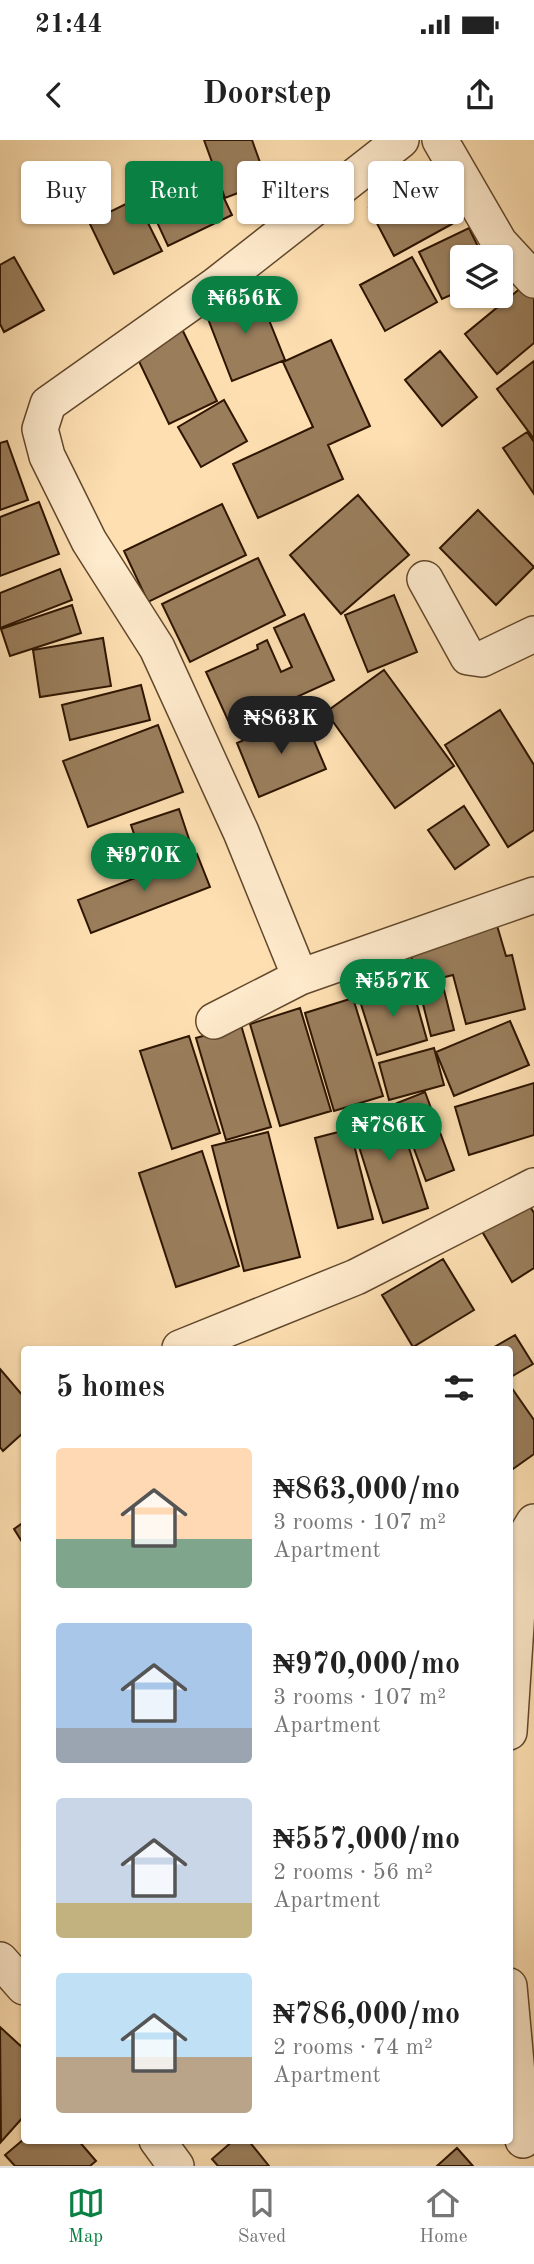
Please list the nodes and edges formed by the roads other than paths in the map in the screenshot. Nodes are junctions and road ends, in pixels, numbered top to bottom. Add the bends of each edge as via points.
1 (401, 140) edge
2 (440, 140) edge
3 (534, 280) edge
4 (425, 579) dead end
5 (534, 634) edge
6 (533, 899) edge
7 (300, 976) junction
8 (214, 1021) dead end
9 (534, 1185) edge
10 (185, 1346) edge
11 (534, 1522) edge
12 (523, 1591) edge
13 (513, 1671) edge
14 (0, 1960) edge
15 (21, 1984) edge
16 (513, 2030) edge
17 (523, 2140) dead end
18 (160, 2144) edge
19 (176, 2166) edge

1 - 7 street via 216,285 48,404 40,429 47,456 89,541 157,648
2 - 3 street via 499,242
4 - 5 street via 468,657 482,659
6 - 7 street
7 - 8 street
9 - 10 street via 356,1277
11 - 12 street via 528,1532
12 - 13 street via 517,1610
14 - 15 street
16 - 17 street
18 - 19 street

